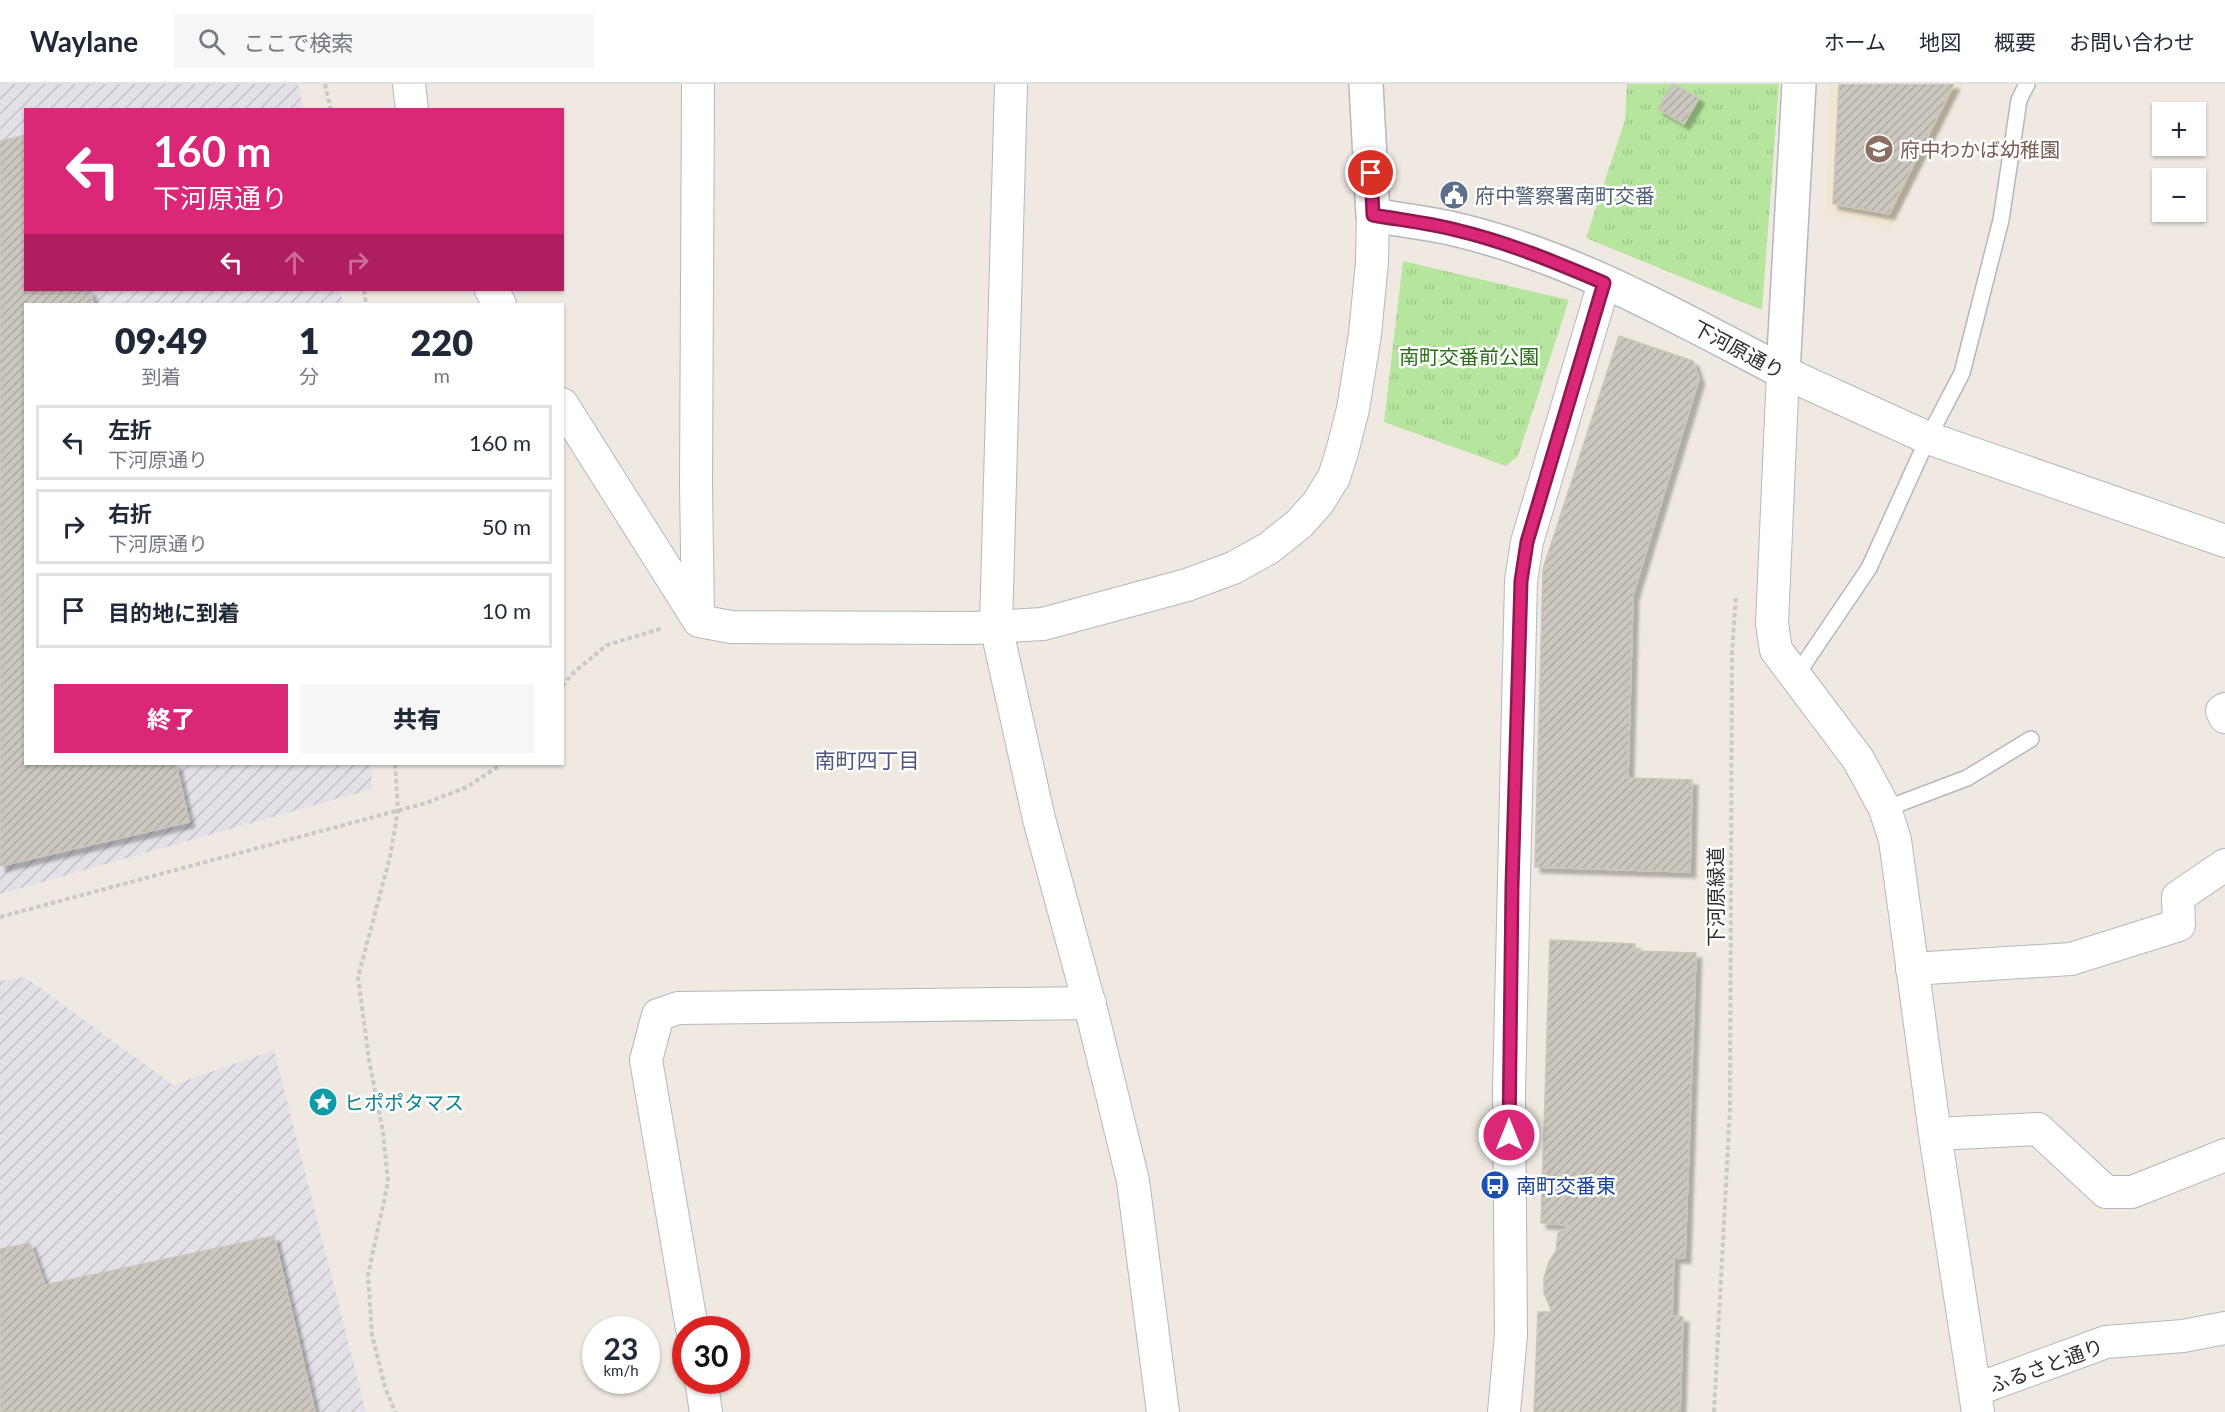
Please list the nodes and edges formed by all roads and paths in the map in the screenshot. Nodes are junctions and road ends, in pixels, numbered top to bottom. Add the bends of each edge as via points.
1 (325, 84) edge
2 (409, 84) edge
3 (698, 84) edge
4 (1011, 84) edge
5 (1799, 84) edge
6 (2027, 84) edge
7 (1372, 86) edge
8 (331, 108) edge
9 (412, 108) edge
10 (1373, 215) junction
11 (1604, 283) junction
12 (1783, 372) junction
13 (564, 407) edge
14 (1928, 438) junction
15 (2225, 541) edge
16 (1737, 593) dead end
17 (699, 621) junction
18 (996, 626) junction
19 (1796, 676) junction
20 (564, 684) edge
21 (2225, 709) edge
22 (2225, 717) edge
23 (2031, 739) dead end
24 (395, 765) edge
25 (500, 765) edge
26 (1885, 809) junction
27 (398, 810) junction
28 (2225, 865) edge
29 (0, 917) edge
30 (1912, 969) junction
31 (1090, 1003) junction
32 (1935, 1134) junction
33 (2225, 1155) edge
34 (690, 1316) edge
35 (2225, 1328) edge
36 (703, 1394) edge
37 (1976, 1401) edge
38 (395, 1412) edge
39 (706, 1412) edge
40 (1164, 1412) edge
41 (1504, 1412) edge
42 (1714, 1412) edge

1 - 8 path
2 - 9 street
3 - 17 street
4 - 18 street
5 - 12 street
6 - 14 lane via 2019,100 2001,220 1962,373
7 - 10 street
10 - 11 street, 下河原通り via 1454,229 1545,258
10 - 18 street via 1365,334 1353,409 1334,477 1312,510 1269,548 1233,568 1187,585 1043,624
11 - 12 street, 下河原通り
11 - 41 street via 1527,542 1521,581 1509,1057 1511,1335
12 - 14 street, 下河原通り
12 - 19 street via 1772,624 1776,650
13 - 17 street
14 - 15 street, 下河原通り
14 - 19 lane via 1869,568
16 - 42 path, 下河原緑道 via 1732,652 1730,1108
17 - 18 street via 731,627
17 - 20 path via 607,645
18 - 31 street via 1039,819
19 - 26 street via 1858,759
21 - 22 street
23 - 26 lane via 1967,778
24 - 27 path
25 - 27 path via 467,787
26 - 30 street via 1895,840
27 - 29 path
27 - 38 path via 390,857 358,977 388,1182 368,1275 372,1335
28 - 30 street via 2178,897 2179,925 2071,959
30 - 32 street
31 - 34 street via 678,1008 658,1015 646,1060
31 - 40 street via 1133,1182
32 - 33 street via 2038,1129 2106,1191 2132,1192
32 - 37 street
35 - 37 street, ふるさと通り via 2183,1336 2106,1342
36 - 39 street

